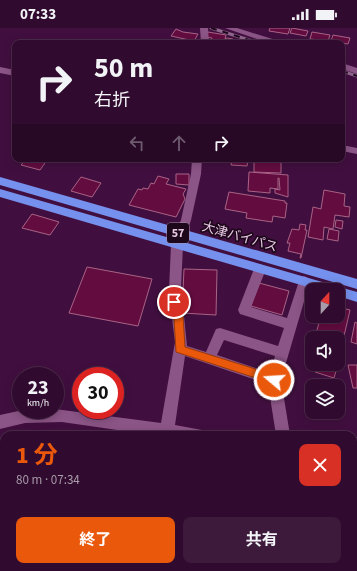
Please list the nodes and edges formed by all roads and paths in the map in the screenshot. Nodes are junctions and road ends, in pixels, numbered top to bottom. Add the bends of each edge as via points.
1 (204, 28) edge
2 (229, 28) edge
3 (205, 40) edge
4 (267, 40) edge
5 (345, 67) edge
6 (0, 70) edge
7 (357, 71) edge
8 (12, 72) edge
9 (345, 149) edge
10 (357, 151) edge
11 (198, 162) edge
12 (0, 181) edge
13 (0, 193) edge
14 (179, 239) junction
15 (260, 269) junction
16 (304, 281) junction
17 (311, 283) edge
18 (357, 284) edge
19 (345, 293) edge
20 (357, 296) edge
21 (291, 325) junction
22 (180, 349) junction
23 (282, 353) junction
24 (209, 359) junction
25 (274, 380) junction
26 (0, 422) edge
27 (166, 431) joint
28 (282, 431) edge

1 - 3 street
2 - 4 street
5 - 7 street
6 - 8 street
9 - 10 street
11 - 14 street
12 - 14 highway, 大津バイパス / 57
13 - 14 highway, 大津バイパス / 57
14 - 15 highway, 大津バイパス / 57
14 - 18 highway, 大津バイパス / 57
14 - 22 street via 174,313 178,316
15 - 16 highway, 大津バイパス / 57
15 - 21 street via 244,310
16 - 17 highway, 大津バイパス / 57
16 - 21 street
19 - 20 highway
21 - 23 street
22 - 24 street
22 - 27 street
23 - 24 street via 220,333
23 - 25 street
24 - 25 street
25 - 28 street
26 - 27 street via 25,416 62,415

